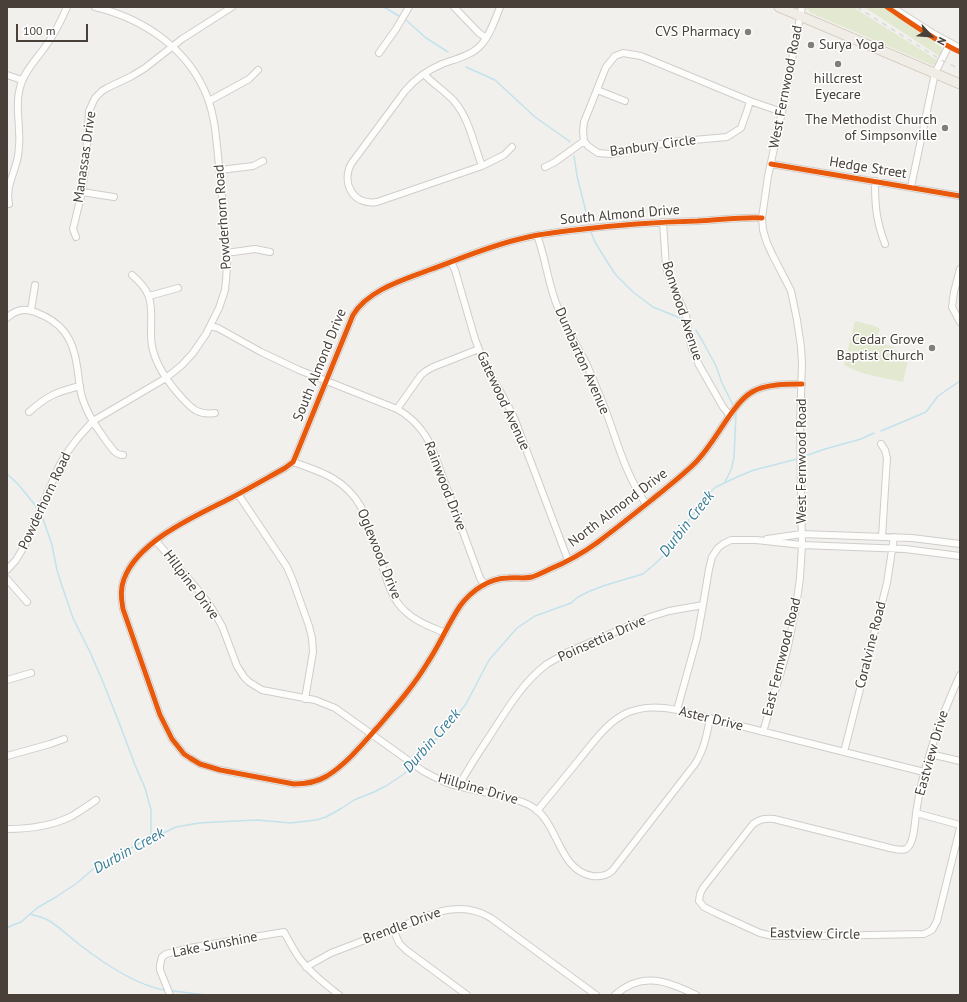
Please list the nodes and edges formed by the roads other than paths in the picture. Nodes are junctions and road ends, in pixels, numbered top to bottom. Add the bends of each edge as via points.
1 (67, 7) edge
2 (95, 7) edge
3 (232, 7) edge
4 (409, 7) edge
5 (454, 7) edge
6 (500, 7) edge
7 (779, 7) edge
8 (892, 7) edge
9 (110, 9) edge
10 (801, 12) edge
11 (486, 38) junction
12 (950, 43) junction
13 (173, 46) junction
14 (960, 48) edge
15 (379, 53) dead end
16 (258, 70) dead end
17 (936, 73) junction
18 (424, 74) junction
19 (7, 75) edge
20 (22, 80) junction
21 (960, 84) edge
22 (597, 90) junction
23 (209, 100) junction
24 (625, 101) dead end
25 (750, 101) junction
26 (782, 112) junction
27 (584, 141) junction
28 (512, 147) dead end
29 (263, 161) dead end
30 (771, 164) junction
31 (482, 166) junction
32 (545, 167) dead end
33 (220, 170) junction
34 (876, 181) junction
35 (911, 187) junction
36 (82, 192) junction
37 (960, 196) edge
38 (114, 198) dead end
39 (9, 204) dead end
40 (762, 218) junction
41 (663, 222) junction
42 (537, 235) junction
43 (76, 237) dead end
44 (885, 244) dead end
45 (270, 252) dead end
46 (226, 253) junction
47 (451, 262) junction
48 (960, 270) edge
49 (132, 275) dead end
50 (35, 285) dead end
51 (178, 288) dead end
52 (957, 292) edge
53 (149, 296) junction
54 (31, 310) junction
55 (7, 318) edge
56 (960, 322) edge
57 (210, 326) junction
58 (479, 349) junction
59 (166, 378) junction
60 (326, 381) junction
61 (802, 384) junction
62 (80, 386) junction
63 (397, 409) junction
64 (29, 412) dead end
65 (214, 413) dead end
66 (730, 416) junction
67 (93, 421) junction
68 (881, 444) dead end
69 (123, 455) dead end
70 (293, 462) junction
71 (238, 494) junction
72 (646, 504) junction
73 (802, 534) junction
74 (882, 537) junction
75 (894, 537) junction
76 (759, 540) junction
77 (156, 541) junction
78 (960, 544) edge
79 (802, 546) junction
80 (892, 549) junction
81 (960, 556) edge
82 (568, 560) junction
83 (7, 570) edge
84 (7, 579) edge
85 (484, 584) junction
86 (27, 602) dead end
87 (703, 605) junction
88 (445, 634) junction
89 (31, 673) dead end
90 (960, 675) edge
91 (7, 680) edge
92 (305, 699) junction
93 (677, 710) junction
94 (710, 718) junction
95 (763, 732) junction
96 (372, 733) junction
97 (64, 740) dead end
98 (844, 752) junction
99 (930, 754) junction
100 (7, 756) edge
101 (960, 761) edge
102 (924, 772) junction
103 (459, 786) junction
104 (96, 800) dead end
105 (537, 810) junction
106 (916, 813) junction
107 (960, 825) edge
108 (960, 828) edge
109 (7, 830) edge
110 (392, 929) junction
111 (306, 967) junction
112 (170, 995) edge
113 (339, 995) edge
114 (467, 995) edge
115 (596, 995) edge
116 (615, 995) edge
117 (696, 995) edge

1 - 20 street via 52,36
2 - 9 street, Powderhorn Road
3 - 13 street, Manassas Drive
4 - 15 street
5 - 11 street
6 - 11 street
7 - 10 main road
8 - 12 street
9 - 13 street, Powderhorn Road via 148,28
10 - 17 main road
10 - 26 street, West Fernwood Road
11 - 18 street via 472,52
12 - 14 street
12 - 17 street
13 - 23 street, Powderhorn Road via 193,69
13 - 36 street, Manassas Drive via 145,68 107,88 93,102 88,118
16 - 23 street via 249,79
17 - 21 main road
17 - 35 street
18 - 31 street via 460,108
18 - 31 street via 405,91 351,164 347,178 351,191 358,199 373,203
19 - 20 street
20 - 39 street via 18,93 19,148 8,188
22 - 24 street
22 - 25 street via 606,67 615,56 623,53 641,56
22 - 27 street via 584,122
23 - 33 street, Powderhorn Road
25 - 26 street
25 - 27 street, Banbury Circle via 740,128 727,137 672,142 611,154 598,153
26 - 30 street, West Fernwood Road
27 - 32 street
28 - 31 street via 504,155
29 - 33 street via 253,166
30 - 34 street, Hedge Street
30 - 40 street, West Fernwood Road
33 - 46 street, Powderhorn Road
34 - 35 street, Hedge Street
34 - 44 street via 878,222
35 - 37 street, Hedge Street
36 - 38 street
36 - 43 street, Manassas Drive via 73,229
40 - 41 street, South Almond Drive
40 - 61 street, West Fernwood Road via 767,243 793,298 801,347
41 - 42 street, South Almond Drive
41 - 66 street, Bonwood Avenue via 666,267 686,315 692,349
42 - 47 street, South Almond Drive via 506,242
42 - 72 street, Dumbarton Avenue via 558,308 603,403 627,468
45 - 46 street via 255,250
46 - 57 street, Powderhorn Road via 225,290
47 - 58 street, Gatewood Avenue
47 - 60 street, South Almond Drive via 392,284 362,303 353,315
48 - 52 street
49 - 53 street
50 - 54 street
51 - 53 street
52 - 56 street via 952,307
53 - 59 street via 152,347
54 - 55 street via 18,310
54 - 62 street via 51,319 67,336 75,352
57 - 59 street, Powderhorn Road via 193,353
57 - 60 street, Rainwood Drive
58 - 63 street via 426,371
58 - 82 street, Gatewood Avenue via 515,420
59 - 65 street via 193,409 207,414
59 - 67 street, Powderhorn Road
60 - 63 street, Rainwood Drive
60 - 70 street, South Almond Drive
61 - 66 street, North Almond Drive via 754,390
61 - 73 street, West Fernwood Road
62 - 64 street via 52,395
62 - 67 street via 83,401
63 - 85 street, Rainwood Drive via 414,421 429,441
66 - 72 street, North Almond Drive via 694,464
67 - 69 street via 115,452
67 - 83 street, Powderhorn Road via 66,454 25,545
68 - 74 street via 887,458
70 - 71 street
70 - 88 street, Oglewood Drive via 332,477 350,491 361,507 393,596 412,617
71 - 77 street via 185,522
71 - 92 street via 287,567 310,626 313,652
72 - 82 street, North Almond Drive via 596,543
73 - 74 street
73 - 76 street
73 - 79 street, East Fernwood Road
74 - 75 street
75 - 78 street
75 - 80 street, Coralvine Road
76 - 79 street
76 - 87 street via 731,540 718,548 710,562
77 - 92 street, Hillpine Drive via 211,607 222,626 236,666 244,677 253,686 262,690
77 - 96 street, North Almond Drive via 127,572 121,589 122,601 160,715 184,754 200,764 220,770 305,784 333,772
79 - 80 street
79 - 95 street, East Fernwood Road via 799,590 787,651
80 - 81 street
80 - 98 street, Coralvine Road via 887,583
82 - 85 street, North Almond Drive via 532,577 504,578
84 - 86 street
85 - 88 street, North Almond Drive via 462,604
87 - 93 street via 697,638
87 - 103 street, Poinsettia Drive via 650,617 568,652 546,665 511,704
88 - 96 street, North Almond Drive via 415,683
89 - 91 street
90 - 99 street, Eastview Drive via 940,721
92 - 96 street, Hillpine Drive via 335,708
93 - 94 street, Aster Drive
93 - 105 street, Aster Drive via 643,708 615,720 595,740
94 - 95 street, Aster Drive
94 - 105 street, Hillpine Drive via 705,744 698,759 609,873 595,876 578,870 565,856 548,823
95 - 98 street, Aster Drive
96 - 103 street, Hillpine Drive via 417,767 449,784
97 - 100 street
98 - 102 street, Aster Drive
99 - 101 street
99 - 102 street, Eastview Drive
102 - 106 street, Eastview Drive
103 - 105 street, Hillpine Drive via 517,800
104 - 109 street via 53,823
106 - 107 street, Eastview Drive
106 - 108 street, Eastview Circle via 910,845 901,850 774,819 760,820 753,824 703,888 699,901 704,907 716,913 772,936 924,934 929,932 937,921
110 - 111 street, Brendle Drive via 331,953
110 - 114 street via 406,950
110 - 115 street, Brendle Drive via 446,910 480,912 492,918
111 - 112 street, Lake Sunshine via 284,932 189,948 166,954 162,958 160,970
111 - 113 street
116 - 117 street via 630,984 649,981 673,985

